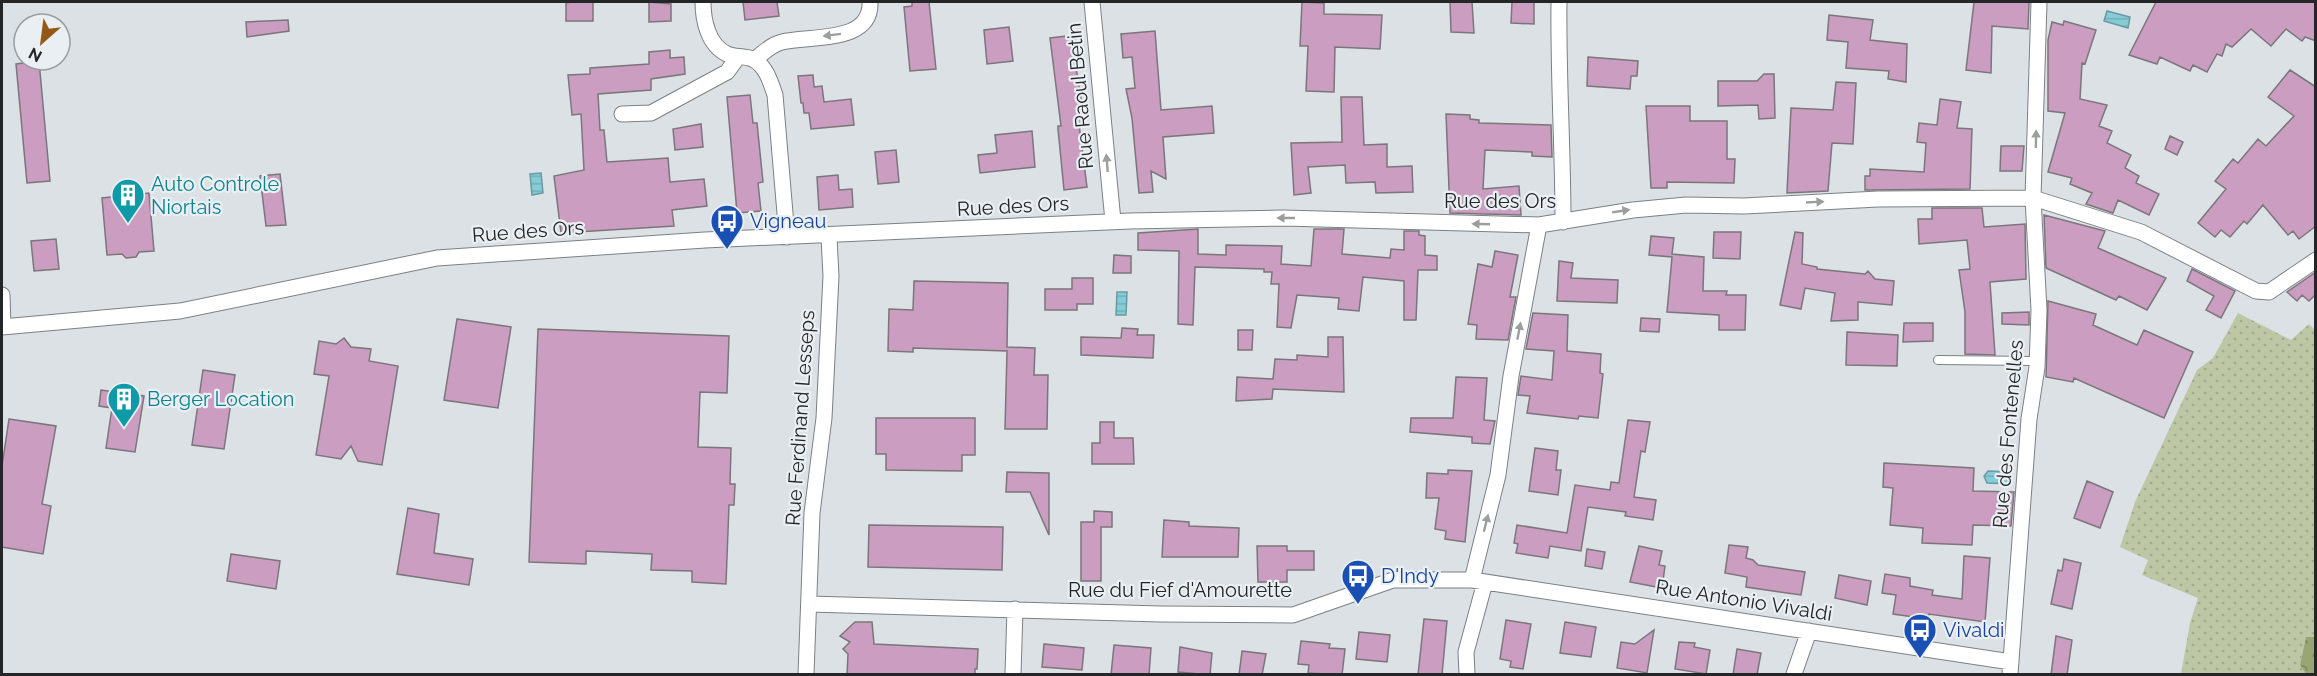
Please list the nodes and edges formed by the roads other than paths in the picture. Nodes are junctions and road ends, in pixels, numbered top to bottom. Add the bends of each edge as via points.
1 (703, 2) edge
2 (870, 2) edge
3 (1092, 2) edge
4 (1559, 2) edge
5 (2039, 2) edge
6 (738, 57) junction
7 (754, 60) junction
8 (622, 114) dead end
9 (2033, 198) junction
10 (1113, 221) junction
11 (1563, 222) junction
12 (1539, 225) junction
13 (787, 237) junction
14 (829, 237) junction
15 (2316, 260) edge
16 (2, 295) edge
17 (2, 327) edge
18 (1938, 360) dead end
19 (2037, 360) junction
20 (1478, 581) junction
21 (810, 604) junction
22 (1015, 609) junction
23 (1809, 631) junction
24 (2010, 668) edge
25 (806, 675) edge
26 (1013, 675) edge
27 (1467, 675) edge
28 (1794, 675) edge

1 - 6 street via 703,16 715,45
2 -> 7 street via 871,12 863,25 847,33 779,42
10 -> 3 street, Rue Raoul Betin
4 - 11 street
9 -> 5 street, Rue des Fontenelles
6 - 7 street
6 - 8 street via 727,72 651,113
7 - 13 street via 767,74 776,95
11 -> 9 street, Rue des Ors via 1686,205
9 - 15 street, Rue des Ors via 2141,232 2256,291 2269,292
9 - 19 street, Rue des Fontenelles via 2039,310
12 -> 10 street, Rue des Ors via 1284,218
10 - 14 street, Rue des Ors
11 - 12 street, Rue des Ors
20 -> 12 street
13 - 14 street, Rue des Ors
13 - 17 street, Rue des Ors via 437,258 180,311
14 - 21 street, Rue Ferdinand Lesseps via 831,276 824,418 812,513
16 - 17 street
18 - 19 lane
19 - 24 street, Rue des Fontenelles
20 - 22 street, Rue du Fief d'Amourette via 1393,580 1293,615
20 - 23 street, Rue Antonio Vivaldi
20 - 27 street via 1466,652
21 - 22 street, Rue du Fief d'Amourette
21 - 25 street
22 - 26 street
23 - 24 street, Rue Antonio Vivaldi
23 - 28 street

